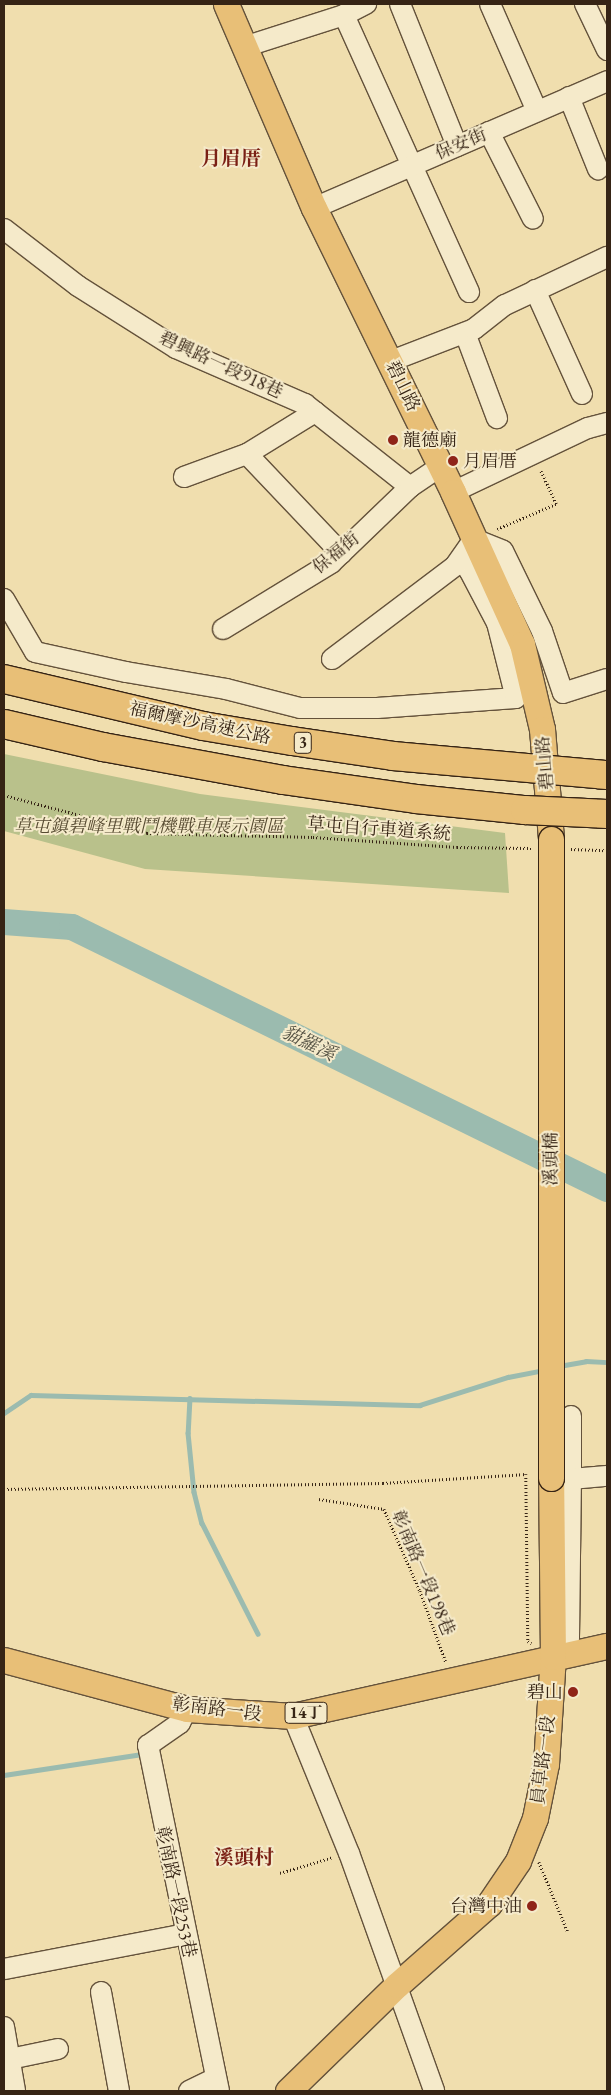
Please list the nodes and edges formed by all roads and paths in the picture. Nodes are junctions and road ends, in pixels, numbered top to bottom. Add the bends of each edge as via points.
1 (226, 4) edge
2 (366, 4) edge
3 (400, 4) edge
4 (490, 4) edge
5 (585, 4) edge
6 (344, 15) junction
7 (244, 48) junction
8 (607, 50) edge
9 (607, 81) edge
10 (569, 97) junction
11 (537, 111) junction
12 (489, 132) junction
13 (457, 146) junction
14 (412, 166) junction
15 (598, 170) dead end
16 (314, 208) junction
17 (532, 219) dead end
18 (4, 229) edge
19 (607, 257) edge
20 (535, 290) junction
21 (469, 292) dead end
22 (465, 333) junction
23 (391, 361) junction
24 (582, 394) dead end
25 (315, 412) junction
26 (497, 418) dead end
27 (607, 423) edge
28 (247, 454) junction
29 (533, 454) junction
30 (441, 466) junction
31 (184, 477) dead end
32 (410, 487) junction
33 (453, 492) junction
34 (474, 539) junction
35 (341, 553) junction
36 (4, 599) edge
37 (223, 629) dead end
38 (332, 659) dead end
39 (4, 679) edge
40 (607, 679) edge
41 (4, 724) edge
42 (607, 775) edge
43 (4, 795) edge
44 (607, 814) edge
45 (554, 845) junction
46 (607, 850) edge
47 (571, 1416) dead end
48 (607, 1476) edge
49 (561, 1479) junction
50 (4, 1489) edge
51 (319, 1499) dead end
52 (607, 1646) edge
53 (553, 1657) junction
54 (4, 1660) edge
55 (452, 1680) junction
56 (187, 1709) junction
57 (293, 1716) junction
58 (528, 1835) junction
59 (349, 1853) junction
60 (280, 1872) dead end
61 (568, 1932) dead end
62 (185, 1934) junction
63 (4, 1969) edge
64 (397, 1985) junction
65 (101, 1992) dead end
66 (4, 2027) edge
67 (58, 2049) dead end
68 (10, 2059) junction
69 (216, 2085) edge
70 (15, 2091) edge
71 (119, 2091) edge
72 (189, 2091) edge
73 (288, 2091) edge
74 (434, 2091) edge

1 - 7 main road, 碧山路
2 - 6 street
3 - 13 street
4 - 11 street
5 - 8 street
6 - 7 street
6 - 14 street
7 - 16 main road, 碧山路
9 - 10 street, 保安街
10 - 11 street, 保安街
10 - 15 street
11 - 12 street, 保安街
12 - 13 street, 保安街
12 - 17 street
13 - 14 street, 保安街
14 - 16 street, 保安街
14 - 21 street
16 - 23 main road, 碧山路
18 - 25 street, 碧興路一段918巷 via 78,286 176,348 305,404
19 - 20 street
20 - 22 street via 505,305
20 - 24 street
22 - 23 street
22 - 26 street
23 - 30 main road, 碧山路
25 - 28 street
25 - 32 street, 碧興路一段918巷
27 - 29 street via 588,428
28 - 31 street
28 - 35 street
29 - 33 street
29 - 34 path via 556,504
30 - 32 street, 保福街
30 - 33 main road, 碧山路
32 - 35 street, 保福街
33 - 34 main road, 碧山路
34 - 36 street via 469,570 497,623 516,698 377,708 300,708 226,689 35,652
34 - 38 street via 455,566
34 - 40 street via 503,551 542,631 563,693
34 - 45 main road, 碧山路 via 522,644 542,729
35 - 37 street, 保福街 via 331,563
39 - 42 highway, 福爾摩沙高速公路 / 3, bridge via 204,726 292,742 393,756
41 - 44 highway, 3, bridge via 103,747 283,780 416,799
43 - 45 path, 草屯自行車道系統 via 147,832 313,837 457,847
45 - 46 path, 草屯自行車道系統
45 - 49 main road, 溪頭橋, bridge
47 - 49 street
48 - 49 street
49 - 53 main road, 員草路一段
50 - 53 path via 383,1483 526,1474 528,1641
51 - 55 path, 彰南路一段198巷 via 384,1508 420,1592
52 - 53 main road, 彰南路一段 / 14丁
53 - 55 main road, 彰南路一段 / 14丁
53 - 58 main road, 員草路一段 via 546,1764
54 - 56 main road, 彰南路一段 / 14丁
55 - 57 main road, 彰南路一段 / 14丁
56 - 57 main road, 彰南路一段 / 14丁
56 - 62 street, 彰南路一段253巷 via 180,1723 148,1745
57 - 59 street
58 - 61 path
58 - 64 main road, 員草路一段 via 518,1861 489,1904
59 - 60 path
59 - 64 street
62 - 63 street
62 - 69 street, 彰南路一段253巷
64 - 73 main road, 員草路一段
64 - 74 street
65 - 71 street
66 - 68 street
67 - 68 street
68 - 70 street
69 - 72 street

